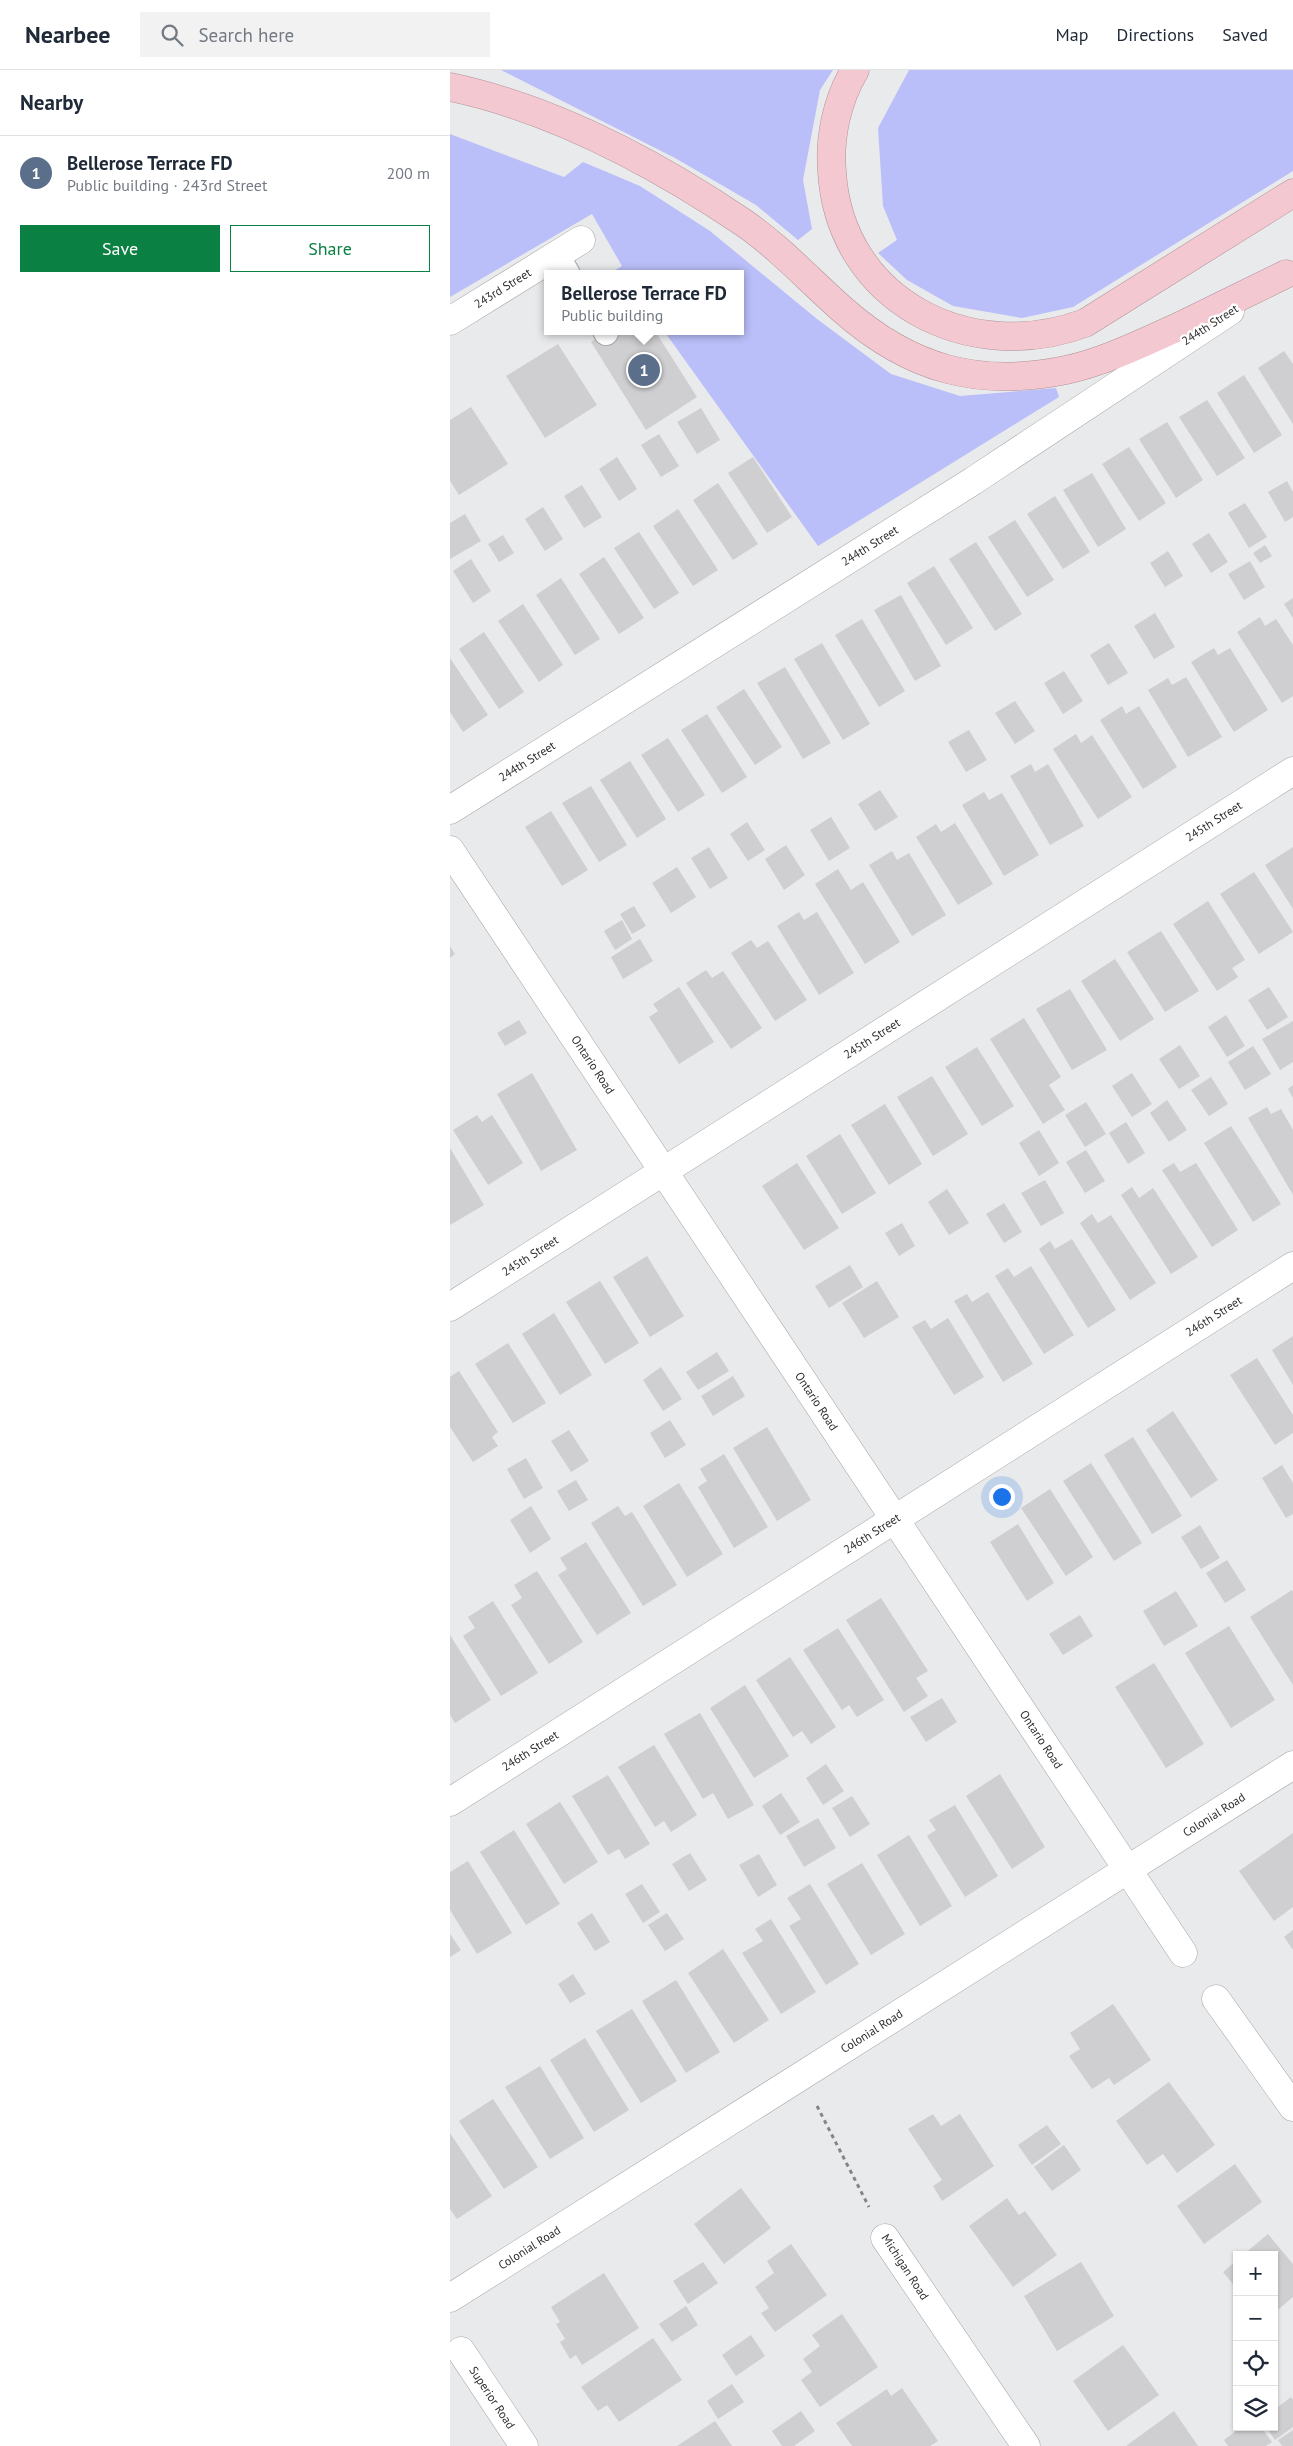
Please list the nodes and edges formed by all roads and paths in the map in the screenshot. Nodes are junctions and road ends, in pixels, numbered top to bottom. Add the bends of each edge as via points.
1 (855, 70) edge
2 (450, 87) edge
3 (1293, 194) edge
4 (581, 240) dead end
5 (563, 264) edge
6 (551, 270) edge
7 (544, 274) edge
8 (1286, 274) joint
9 (450, 321) edge
10 (1293, 771) edge
11 (450, 810) edge
12 (450, 850) edge
13 (664, 1172) junction
14 (1293, 1266) edge
15 (450, 1307) edge
16 (895, 1519) junction
17 (1293, 1765) edge
18 (450, 1802) edge
19 (1128, 1869) junction
20 (1183, 1953) dead end
21 (1216, 1999) dead end
22 (802, 2076) junction
23 (1293, 2107) edge
24 (885, 2238) joint
25 (450, 2298) edge
26 (461, 2351) dead end
27 (524, 2446) edge
28 (1026, 2446) edge

1 - 3 highway via 840,104 833,131 831,160 838,213 861,261 879,282 923,315 948,327 1006,337 1035,337 1085,323
2 - 8 highway via 518,106 620,150 670,176 747,225 871,333 900,352 931,366 958,373 1027,374 1093,363 1126,351
4 - 5 street, 243rd Street
5 - 6 street, 243rd Street
7 - 9 street, 243rd Street
8 - 11 street, 244th Street via 973,481
10 - 13 street, 245th Street
12 - 13 street, Ontario Road
13 - 15 street, 245th Street
13 - 16 street, Ontario Road
14 - 16 street, 246th Street
16 - 18 street, 246th Street
16 - 19 street, Ontario Road
17 - 19 street, Colonial Road
19 - 20 street, Ontario Road
19 - 22 street, Colonial Road
21 - 23 street
22 - 24 path, Michigan Road
22 - 25 street, Colonial Road
24 - 28 street, Michigan Road
26 - 27 street, Superior Road

